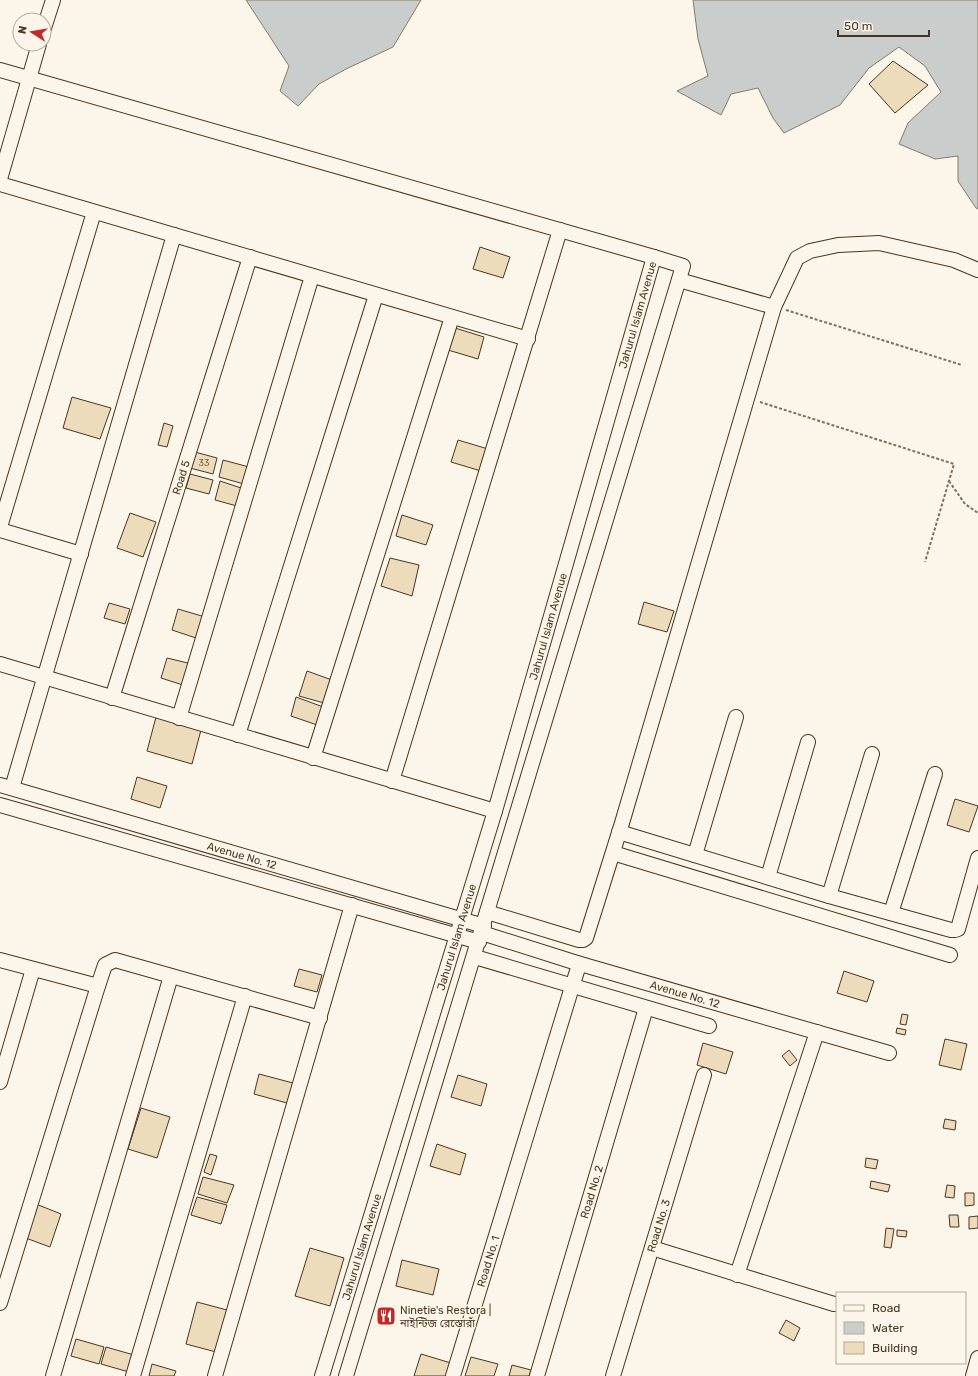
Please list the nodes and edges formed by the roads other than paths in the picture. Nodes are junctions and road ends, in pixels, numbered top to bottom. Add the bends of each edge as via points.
1 (53, 0) edge
2 (49, 12) edge
3 (37, 52) edge
4 (0, 70) edge
5 (29, 78) junction
6 (0, 179) edge
7 (0, 184) edge
8 (94, 212) junction
9 (560, 230) junction
10 (174, 235) junction
11 (250, 257) junction
12 (654, 257) junction
13 (978, 270) edge
14 (312, 276) junction
15 (679, 280) junction
16 (376, 295) junction
17 (774, 307) junction
18 (452, 317) junction
19 (528, 339) junction
20 (0, 527) edge
21 (0, 530) edge
22 (81, 554) junction
23 (0, 664) edge
24 (45, 678) junction
25 (112, 698) junction
26 (736, 717) dead end
27 (179, 718) junction
28 (238, 735) junction
29 (808, 742) dead end
30 (872, 754) dead end
31 (313, 758) junction
32 (936, 774) dead end
33 (392, 781) junction
34 (6, 787) edge
35 (0, 805) edge
36 (495, 811) junction
37 (619, 832) junction
38 (613, 853) junction
39 (695, 855) junction
40 (978, 858) edge
41 (768, 877) junction
42 (829, 896) junction
43 (352, 905) junction
44 (891, 913) junction
45 (462, 920) junction
46 (483, 928) junction
47 (458, 935) junction
48 (950, 955) dead end
49 (474, 957) junction
50 (0, 960) edge
51 (577, 963) junction
52 (33, 969) junction
53 (171, 976) junction
54 (98, 986) junction
55 (572, 987) junction
56 (245, 996) junction
57 (646, 1008) junction
58 (320, 1018) junction
59 (709, 1026) dead end
60 (817, 1032) junction
61 (889, 1054) dead end
62 (704, 1075) dead end
63 (0, 1082) edge
64 (652, 1248) junction
65 (737, 1275) junction
66 (0, 1303) edge
67 (834, 1304) dead end
68 (978, 1358) edge
69 (53, 1376) edge
70 (133, 1376) edge
71 (215, 1376) edge
72 (322, 1376) edge
73 (346, 1376) edge
74 (453, 1376) edge
75 (537, 1376) edge
76 (613, 1376) edge
77 (973, 1376) edge

1 - 2 street
3 - 5 street
4 - 5 street
5 - 6 street
5 - 9 street
7 - 8 street
8 - 10 street
8 - 20 street
9 - 12 street
9 - 19 street
10 - 11 street
10 - 22 street
11 - 14 street
11 - 25 street, Road 5
12 - 15 street, Jahurul Islam Avenue via 683,266
12 - 36 street, Jahurul Islam Avenue
13 - 17 street via 954,260 879,243 838,245 810,251 797,258
14 - 16 street
14 - 27 street
15 - 17 street
15 - 46 street, Jahurul Islam Avenue
16 - 18 street
16 - 28 street
17 - 37 street
18 - 19 street
18 - 31 street
19 - 33 street
21 - 22 street
22 - 24 street
23 - 24 street
24 - 25 street
24 - 34 street
25 - 27 street
26 - 39 street
27 - 28 street
28 - 31 street
29 - 41 street
30 - 42 street
31 - 33 street
32 - 44 street
33 - 36 street
34 - 45 street, Avenue No. 12
35 - 43 street, Avenue No. 12
36 - 45 street, Jahurul Islam Avenue
37 - 38 street
37 - 39 street
38 - 46 street via 586,938 583,940
38 - 48 street
39 - 41 street
40 - 44 street via 958,929 951,930
41 - 42 street
42 - 44 street
43 - 47 street, Avenue No. 12
43 - 58 street
45 - 46 street, Avenue No. 12
45 - 47 street, Jahurul Islam Avenue
46 - 47 street, Avenue No. 12
46 - 49 street, Jahurul Islam Avenue
46 - 51 street, Avenue No. 12
47 - 72 street, Jahurul Islam Avenue
49 - 55 street
49 - 73 street, Jahurul Islam Avenue
50 - 52 street
51 - 55 street, Road No. 1
51 - 60 street, Avenue No. 12
52 - 54 street
52 - 63 street
53 - 54 street via 115,960 105,965
53 - 56 street
53 - 69 street
54 - 66 street
55 - 57 street
55 - 74 street, Road No. 1
56 - 58 street
56 - 70 street
57 - 59 street
57 - 75 street, Road No. 2
58 - 71 street
60 - 61 street, Avenue No. 12
60 - 65 street
62 - 64 street, Road No. 3
64 - 65 street
64 - 76 street, Road No. 3
65 - 67 street
68 - 77 street

